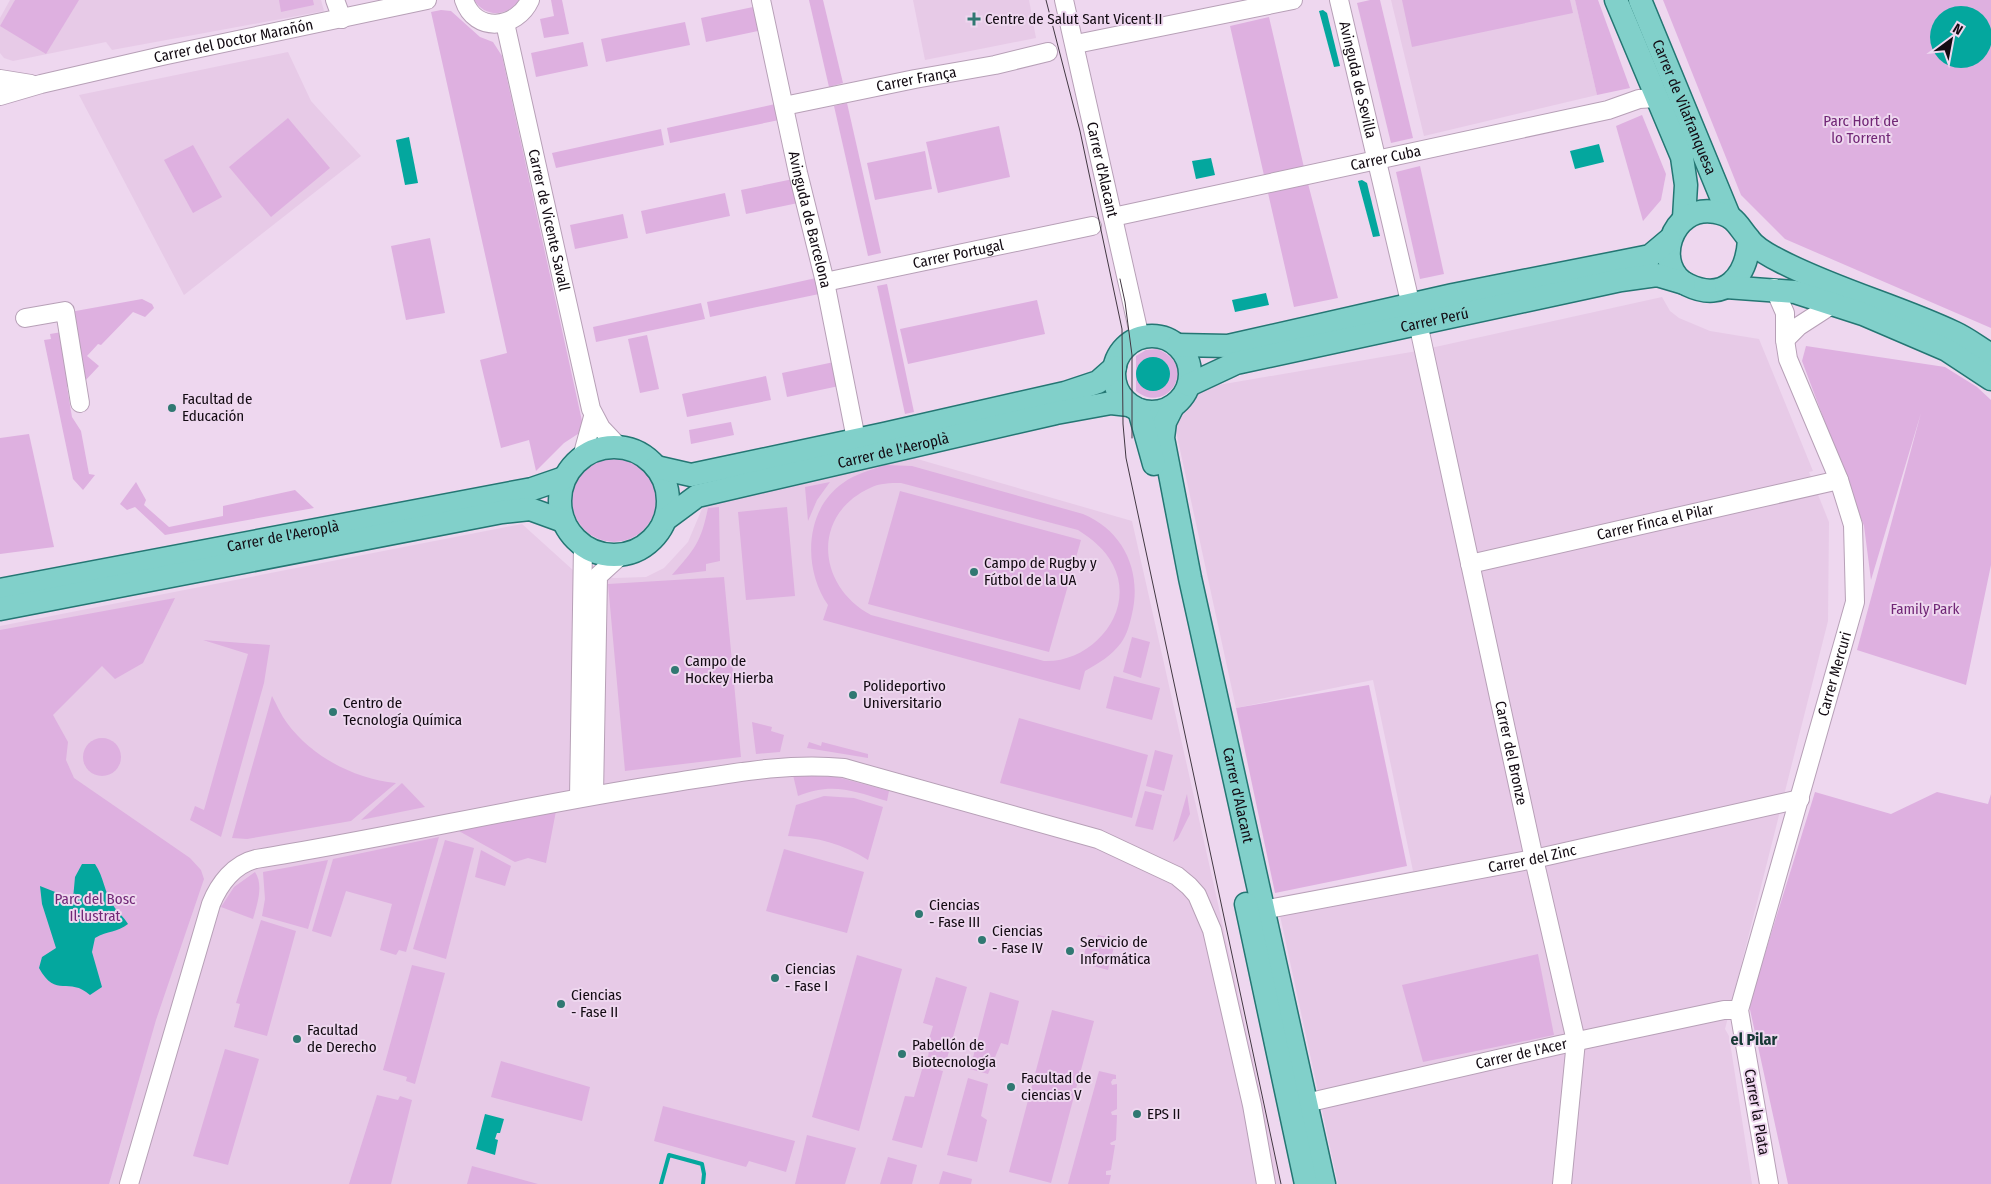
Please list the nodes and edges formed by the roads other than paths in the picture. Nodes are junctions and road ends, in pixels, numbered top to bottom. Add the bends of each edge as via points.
1 (335, 0) edge
2 (427, 0) edge
3 (464, 0) edge
4 (530, 0) edge
5 (761, 0) edge
6 (1064, 0) edge
7 (1293, 0) edge
8 (1339, 0) edge
9 (1616, 0) edge
10 (1640, 0) edge
11 (342, 19) junction
12 (504, 24) junction
13 (1076, 44) junction
14 (1048, 52) dead end
15 (0, 80) edge
16 (41, 84) junction
17 (0, 96) edge
18 (1657, 98) junction
19 (784, 106) junction
20 (1377, 160) junction
21 (1729, 216) junction
22 (1113, 217) junction
23 (1684, 218) junction
24 (1092, 226) dead end
25 (1669, 240) junction
26 (1749, 240) junction
27 (825, 282) junction
28 (1684, 283) junction
29 (1726, 287) junction
30 (1774, 288) junction
31 (1833, 304) junction
32 (1415, 314) junction
33 (25, 318) dead end
34 (1140, 338) junction
35 (1785, 340) junction
36 (1178, 345) junction
37 (1991, 355) edge
38 (1115, 367) junction
39 (1991, 379) edge
40 (1189, 385) junction
41 (80, 402) dead end
42 (1173, 406) junction
43 (1134, 407) junction
44 (594, 417) junction
45 (856, 439) junction
46 (618, 447) junction
47 (582, 457) junction
48 (656, 467) junction
49 (564, 478) junction
50 (1839, 480) junction
51 (666, 519) junction
52 (563, 521) junction
53 (583, 546) junction
54 (621, 555) junction
55 (1470, 564) junction
56 (0, 590) edge
57 (0, 609) edge
58 (587, 796) junction
59 (1800, 798) junction
60 (1534, 859) junction
61 (1263, 910) junction
62 (1739, 1010) junction
63 (1576, 1042) junction
64 (1306, 1103) junction
65 (129, 1184) edge
66 (1266, 1184) edge
67 (1306, 1184) edge
68 (1324, 1184) edge
69 (1562, 1184) edge
70 (1769, 1184) edge

1 - 11 street
2 - 11 street, Carrer del Doctor Marañón
3 - 12 street via 472,14 488,23
4 - 12 street via 526,10
5 - 19 street, Avinguda de Barcelona
6 - 13 street, Carrer d'Alacant
7 - 13 street
8 - 20 street, Avinguda de Sevilla
9 - 18 main road, Carrer de Vilafranquesa
10 - 21 main road, Carrer de Vilafranquesa
11 - 16 street, Carrer del Doctor Marañón
12 - 44 street, Carrer de Vicente Savall
13 - 22 street, Carrer d'Alacant
14 - 19 street, Carrer França
15 - 16 street
16 - 17 street
18 - 20 street, Carrer Cuba via 1639,99 1608,110
18 - 23 main road, Carrer de Vilafranquesa via 1682,157 1686,185
19 - 27 street, Avinguda de Barcelona
20 - 22 street, Carrer Cuba
20 - 32 street, Avinguda de Sevilla
21 - 23 main road via 1705,211
21 - 26 main road via 1742,227
22 - 34 street, Carrer d'Alacant
23 - 25 main road
24 - 27 street, Carrer Portugal
25 - 28 main road via 1672,267
25 - 32 main road, Carrer Perú via 1650,256
26 - 29 main road via 1743,268
26 - 37 main road via 1775,259 1802,272 1956,334
27 - 45 street, Avinguda de Barcelona
28 - 29 main road via 1712,292
28 - 32 main road, Carrer Perú via 1657,275
29 - 30 main road
30 - 31 main road
30 - 35 street, Carrer Mercuri via 1785,313
31 - 35 street via 1798,326
31 - 39 main road via 1946,350
32 - 36 main road, Carrer Perú via 1228,346
32 - 40 main road, Carrer Perú via 1236,363
32 - 55 street, Carrer del Bronze
33 - 41 street via 65,311
34 - 36 main road via 1157,336
34 - 38 main road via 1120,353
35 - 50 street, Carrer Mercuri via 1788,359
36 - 40 main road via 1186,355 1191,371
38 - 43 main road via 1117,388
38 - 45 main road, Carrer de l'Aeroplà via 1098,382 1065,393
40 - 42 main road
42 - 43 main road via 1161,410
42 - 61 main road, Carrer d'Alacant via 1164,422 1162,438
43 - 51 main road, Carrer de l'Aeroplà via 1111,403 1056,413 698,496
43 - 67 main road, Carrer d'Alacant via 1149,441
44 - 46 street
44 - 47 street
45 - 48 main road, Carrer de l'Aeroplà via 691,475
46 - 47 main road via 605,447
46 - 48 main road via 633,450
47 - 49 main road
48 - 51 main road via 665,483
49 - 52 main road via 559,507
49 - 56 main road, Carrer de l'Aeroplà via 532,489
50 - 55 street, Carrer Finca el Pilar
50 - 59 street, Carrer Mercuri via 1853,525 1855,602
51 - 54 main road via 648,543
52 - 53 main road
52 - 57 main road, Carrer de l'Aeroplà via 530,509 502,512
53 - 54 main road via 595,552
53 - 58 street
54 - 58 street via 598,576
55 - 60 street, Carrer del Bronze
58 - 65 street via 242,864 215,894
58 - 66 street via 789,766 811,764 844,768 1098,839 1177,876 1197,895 1212,930 1252,1105
59 - 60 street, Carrer del Zinc
59 - 62 street, Carrer Mercuri
60 - 61 street, Carrer del Zinc
60 - 63 street, Carrer del Bronze
61 - 64 main road, Carrer d'Alacant
62 - 63 street, Carrer de l'Acer via 1724,1010
62 - 70 street, Carrer la Plata
63 - 64 street, Carrer de l'Acer
63 - 69 street, Carrer del Bronze
64 - 68 main road, Carrer d'Alacant

